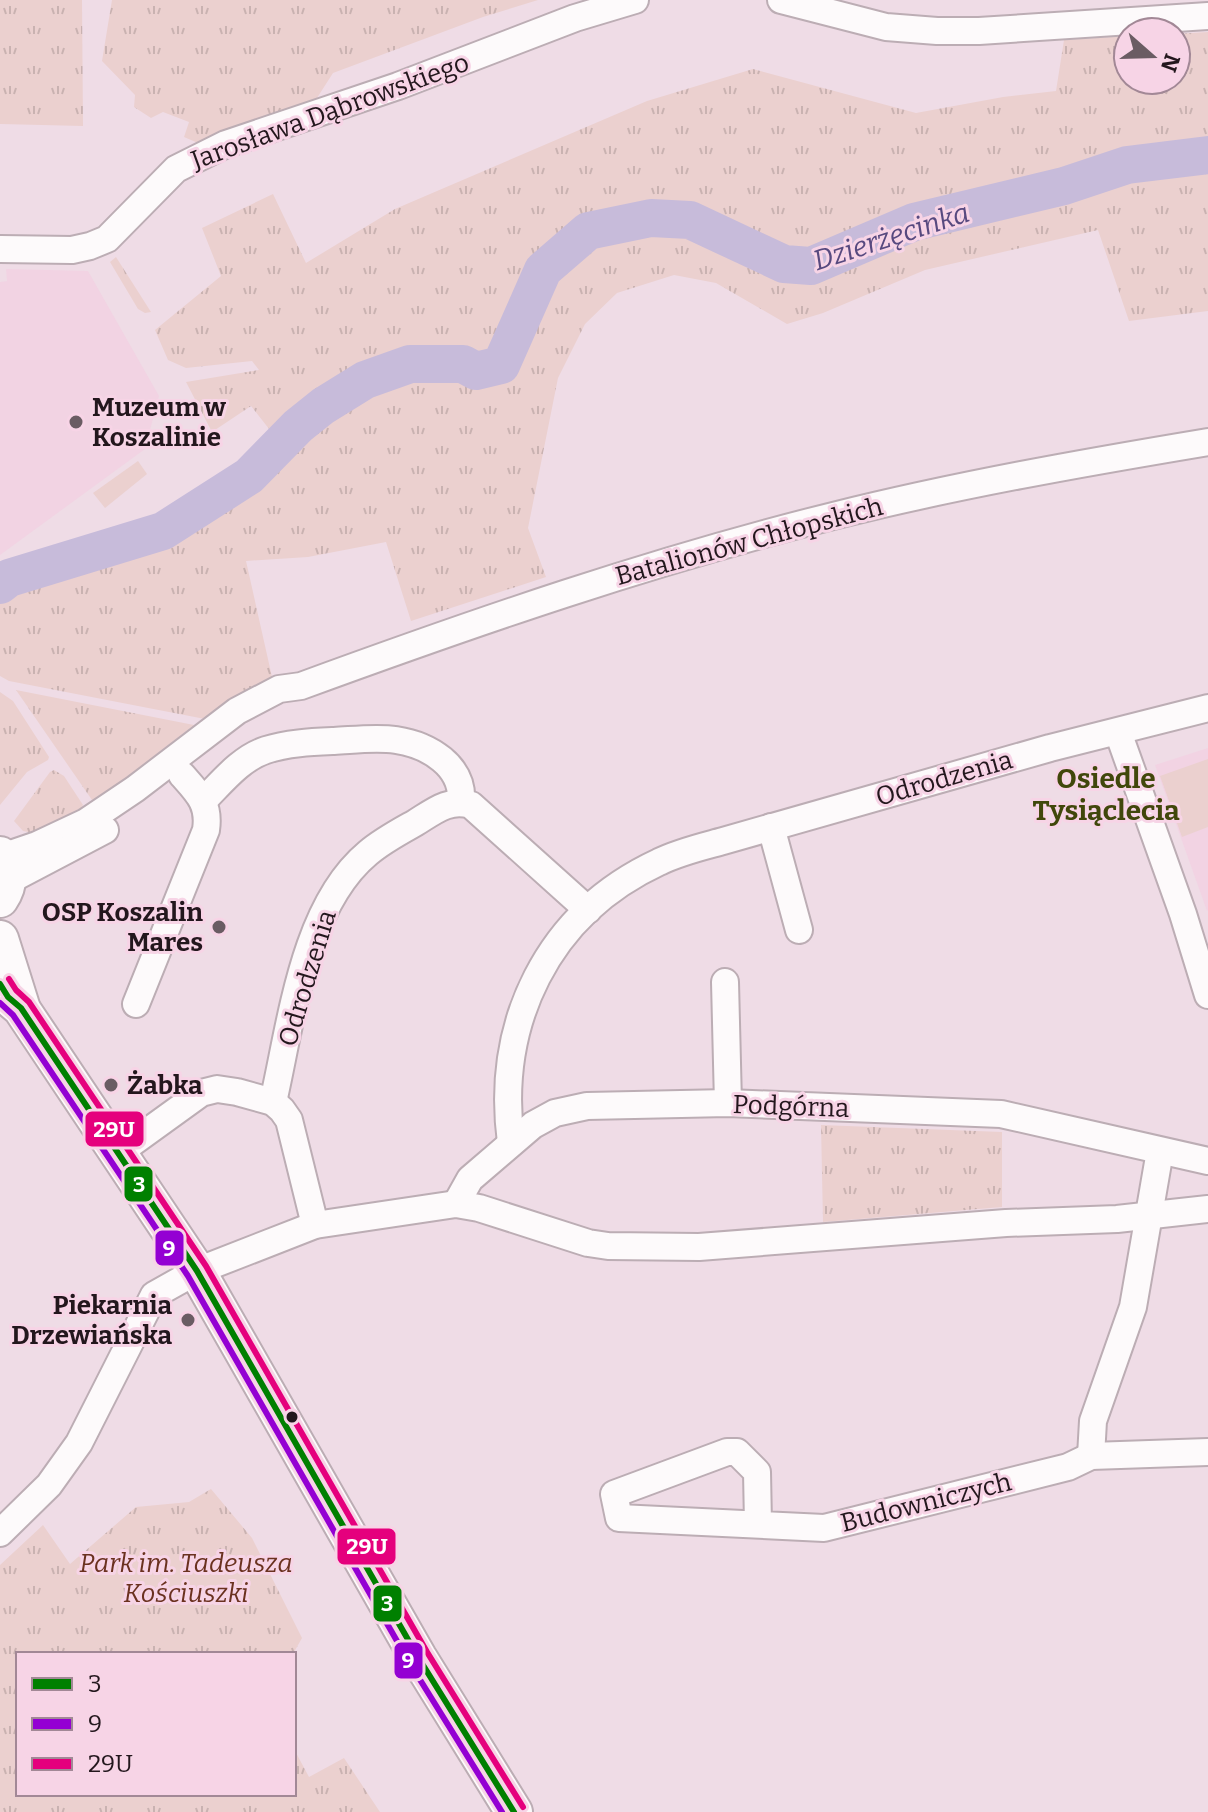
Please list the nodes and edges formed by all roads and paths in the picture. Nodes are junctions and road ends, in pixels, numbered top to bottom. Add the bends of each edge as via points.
1 (635, 0) edge
2 (781, 0) edge
3 (1208, 16) edge
4 (0, 249) edge
5 (1208, 442) edge
6 (301, 686) junction
7 (1208, 708) edge
8 (1118, 732) junction
9 (182, 775) junction
10 (204, 800) junction
11 (461, 802) junction
12 (771, 827) junction
13 (3, 873) edge
14 (588, 910) junction
15 (799, 930) dead end
16 (0, 939) edge
17 (725, 982) dead end
18 (1208, 995) edge
19 (11, 996) edge
20 (136, 1004) dead end
21 (273, 1102) junction
22 (728, 1103) junction
23 (511, 1143) junction
24 (1160, 1151) junction
25 (118, 1153) junction
26 (1208, 1161) edge
27 (456, 1204) junction
28 (1208, 1209) edge
29 (1149, 1216) junction
30 (315, 1225) junction
31 (197, 1271) junction
32 (1208, 1452) edge
33 (1091, 1456) junction
34 (758, 1524) junction
35 (0, 1533) edge
36 (514, 1812) edge

1 - 4 street, Jarosława Dąbrowskiego via 226,144 176,169 107,239 90,246
2 - 3 street via 886,27 937,31
5 - 6 street, Batalionów Chłopskich via 941,491 817,520 539,601
6 - 9 street, Batalionów Chłopskich
6 - 13 street, Batalionów Chłopskich via 279,689 237,711 135,789 86,822 37,845
7 - 8 street, Odrodzenia
8 - 12 street, Odrodzenia
8 - 18 street
9 - 10 street
9 - 13 street, Batalionów Chłopskich via 100,834
10 - 11 street via 250,757 274,748 396,740 448,764 459,777
10 - 20 street via 206,830
11 - 14 street via 480,810
11 - 21 street, Odrodzenia via 441,808 367,854 324,910
12 - 14 street, Odrodzenia via 659,861
12 - 15 street
14 - 23 street, Odrodzenia via 543,964 516,1028 507,1088
16 - 19 street
17 - 22 street
19 - 25 street
21 - 25 street via 210,1090
21 - 30 street via 289,1120
22 - 23 street, Podgórna via 573,1108 533,1125
22 - 24 street, Podgórna via 1001,1114
23 - 27 street, Podgórna via 470,1179
24 - 26 street, Podgórna
24 - 29 street
25 - 31 street
27 - 29 street via 588,1243 639,1248
27 - 30 street
28 - 29 street
29 - 33 street via 1133,1307 1093,1421
30 - 31 street
31 - 35 street via 154,1295 79,1443 49,1485
31 - 36 street via 418,1657
32 - 33 street, Budowniczych
33 - 34 street, Budowniczych via 1068,1467 824,1528
34 - 34 street, Budowniczych via 757,1472 737,1452 614,1494 619,1518

